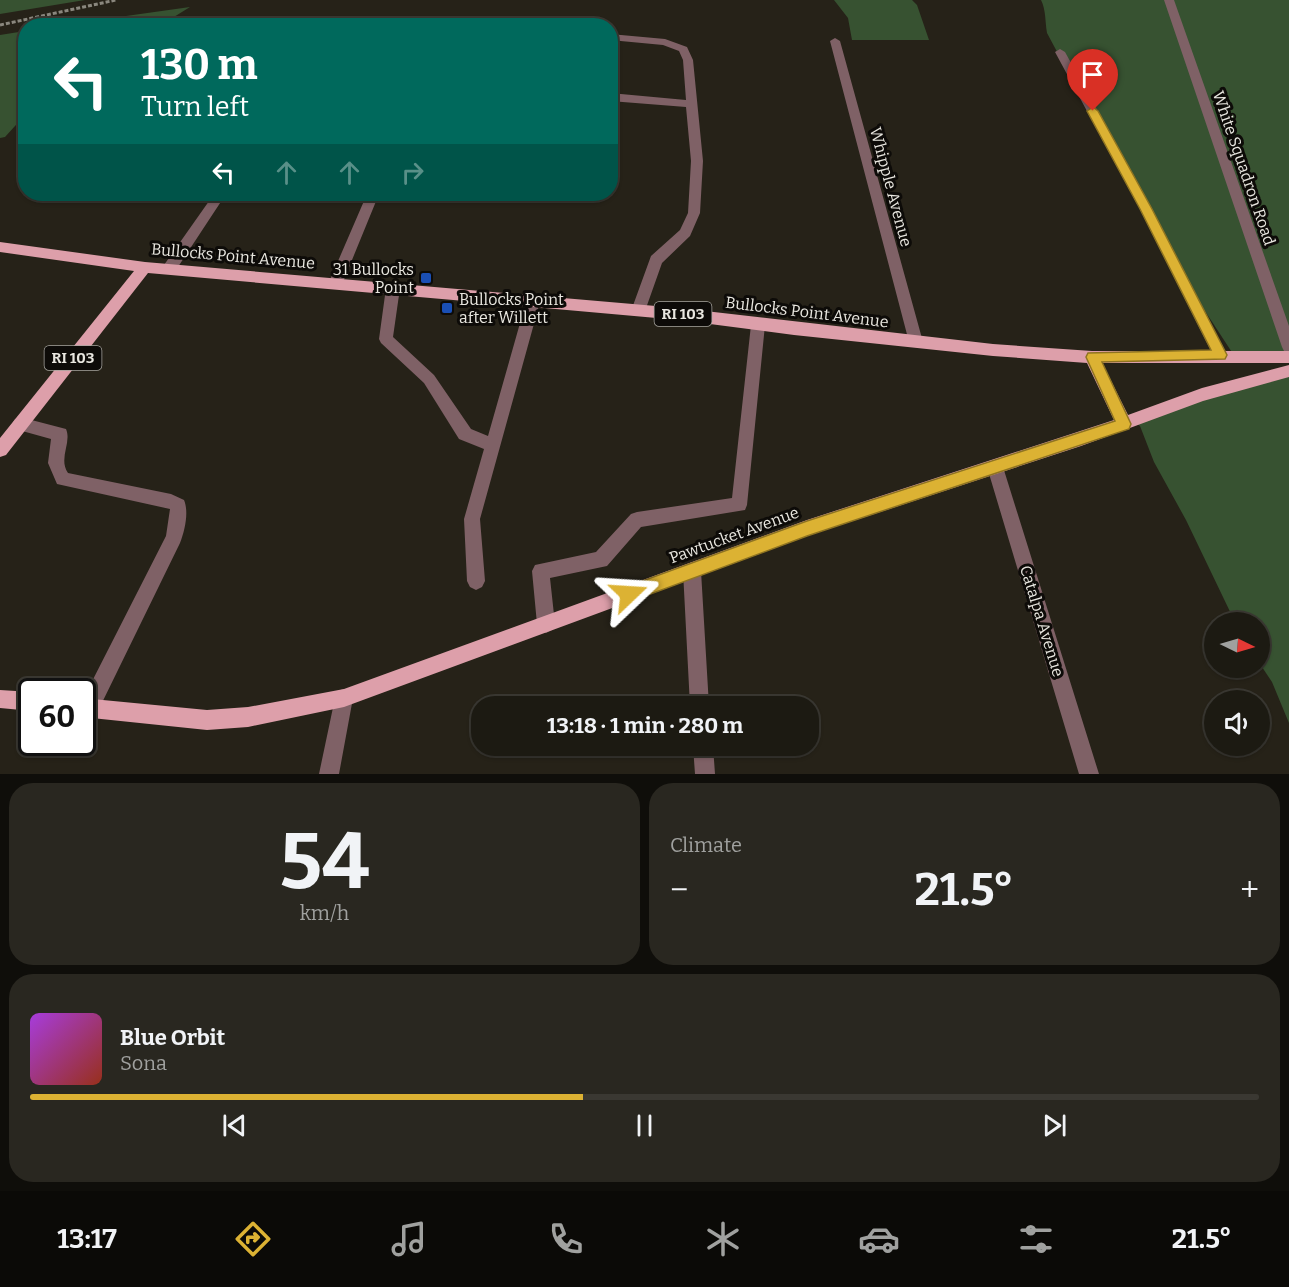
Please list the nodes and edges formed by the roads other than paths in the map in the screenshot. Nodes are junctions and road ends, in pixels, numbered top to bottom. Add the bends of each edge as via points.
1 (1169, 0) edge
2 (618, 38) edge
3 (835, 41) dead end
4 (1060, 52) dead end
5 (618, 98) edge
6 (692, 104) junction
7 (215, 201) edge
8 (370, 201) edge
9 (0, 248) edge
10 (146, 267) junction
11 (169, 269) junction
12 (336, 282) junction
13 (393, 288) junction
14 (533, 302) junction
15 (638, 311) junction
16 (758, 325) junction
17 (916, 342) junction
18 (1289, 350) edge
19 (1220, 355) junction
20 (1092, 357) junction
21 (1289, 371) edge
22 (21, 424) junction
23 (1124, 424) junction
24 (493, 445) junction
25 (0, 450) edge
26 (995, 467) junction
27 (692, 571) junction
28 (476, 581) dead end
29 (546, 624) junction
30 (96, 689) edge
31 (699, 696) edge
32 (344, 698) junction
33 (0, 699) edge
34 (18, 701) edge
35 (96, 709) edge
36 (704, 756) edge
37 (329, 774) edge
38 (705, 774) edge
39 (1089, 774) edge

1 - 18 street, White Squadron Road
2 - 6 street via 665,42 683,49 688,60
3 - 17 street, Whipple Avenue
4 - 19 street
5 - 6 street
6 - 15 street via 697,161 694,213 685,233 656,260
7 - 11 street
8 - 12 street
9 - 10 main road, Bullocks Point Avenue
10 - 11 main road, Bullocks Point Avenue / RI 103
10 - 22 main road, RI 103
11 - 12 main road, Bullocks Point Avenue / RI 103
12 - 13 main road, Bullocks Point Avenue / RI 103
13 - 14 main road, Bullocks Point Avenue / RI 103
13 - 24 street via 386,339 429,379 465,434
14 - 15 main road, Bullocks Point Avenue / RI 103
14 - 24 street
15 - 16 main road, Bullocks Point Avenue / RI 103
16 - 17 main road, Bullocks Point Avenue / RI 103
16 - 29 street via 739,505 637,520 601,560 541,571
17 - 20 main road, Bullocks Point Avenue / RI 103
18 - 19 main road, Bullocks Point Avenue / RI 103
19 - 20 main road, Bullocks Point Avenue / RI 103
20 - 23 main road
21 - 23 main road, Pawtucket Avenue via 1236,384
22 - 25 main road, RI 103
22 - 30 street via 60,434 55,461 63,479 178,505 174,537
23 - 26 main road, Pawtucket Avenue
24 - 28 street via 472,519
26 - 27 main road, Pawtucket Avenue via 807,528
26 - 39 street, Catalpa Avenue
27 - 29 main road, Pawtucket Avenue
27 - 31 street
29 - 32 main road, Pawtucket Avenue
32 - 35 main road, Pawtucket Avenue via 248,717 207,720
32 - 37 street
33 - 34 main road
36 - 38 street

